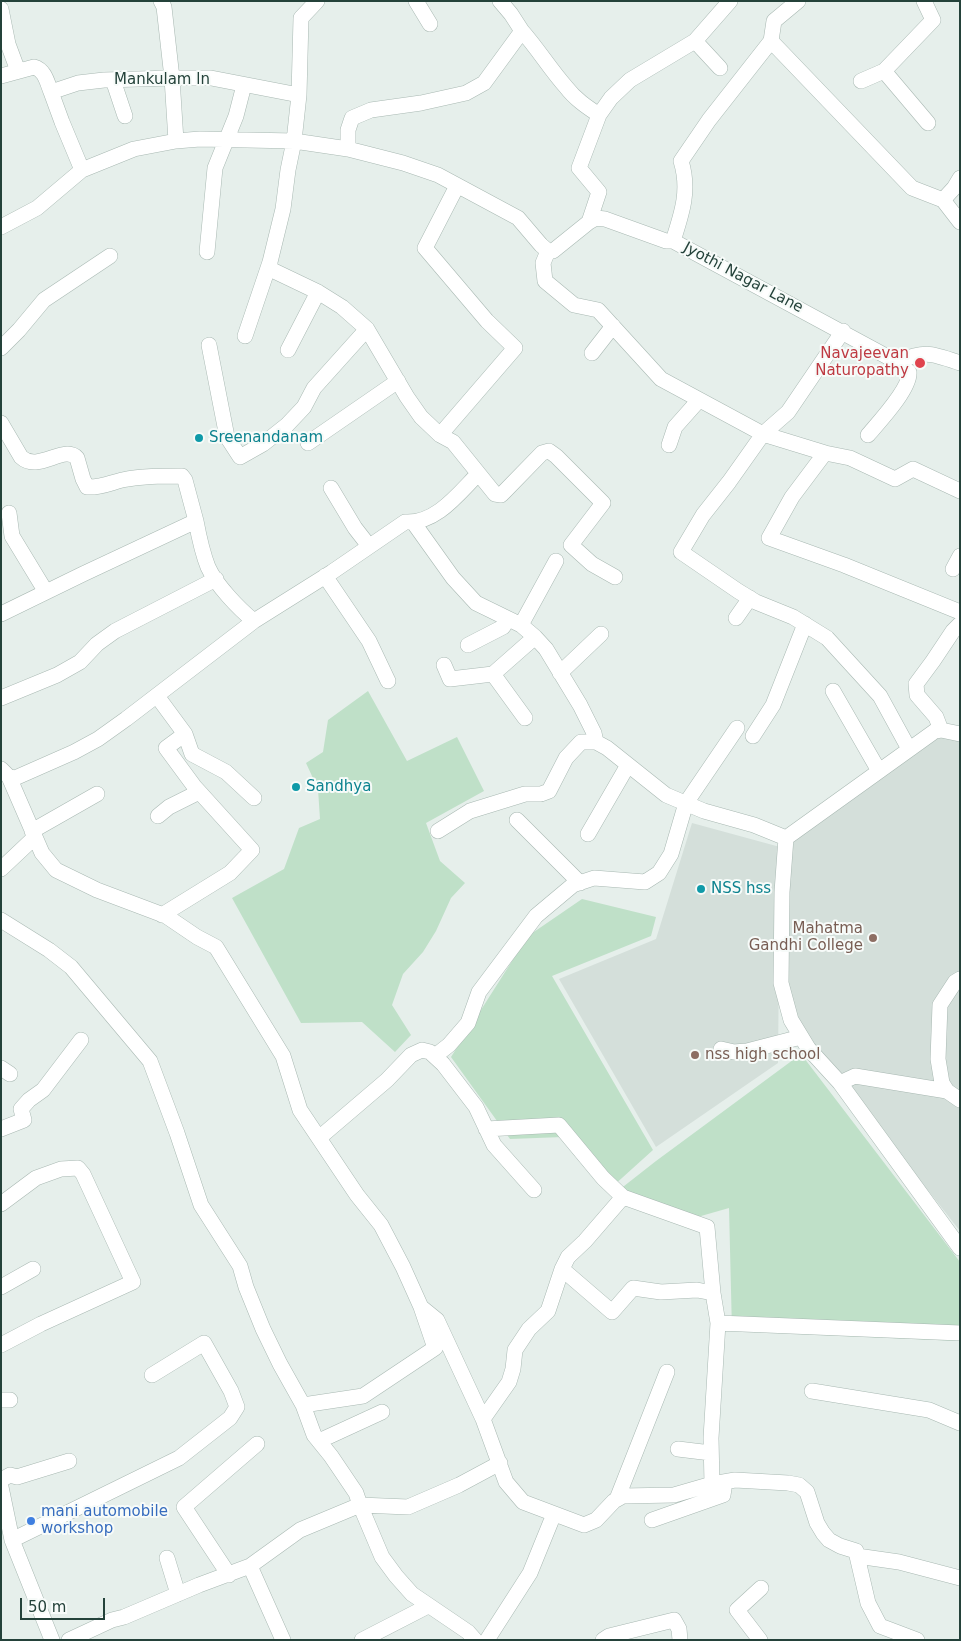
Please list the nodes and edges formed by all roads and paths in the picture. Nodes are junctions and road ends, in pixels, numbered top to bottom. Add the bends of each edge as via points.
1 (161, 1) edge
2 (317, 1) edge
3 (416, 1) edge
4 (500, 1) edge
5 (730, 1) edge
6 (798, 1) edge
7 (924, 1) edge
8 (1, 9) edge
9 (430, 24) dead end
10 (522, 31) junction
11 (694, 41) junction
12 (771, 41) junction
13 (720, 68) dead end
14 (18, 71) junction
15 (884, 71) junction
16 (1, 76) edge
17 (172, 78) junction
18 (113, 80) junction
19 (861, 81) dead end
20 (244, 85) junction
21 (51, 92) junction
22 (299, 95) junction
23 (599, 115) junction
24 (124, 116) dead end
25 (928, 123) dead end
26 (227, 140) junction
27 (176, 141) junction
28 (294, 141) junction
29 (348, 149) junction
30 (82, 170) junction
31 (960, 178) edge
32 (458, 186) junction
33 (943, 200) junction
34 (589, 222) junction
35 (960, 222) edge
36 (1, 227) edge
37 (673, 241) junction
38 (548, 251) junction
39 (206, 252) dead end
40 (110, 256) dead end
41 (270, 262) junction
42 (318, 292) junction
43 (613, 326) junction
44 (367, 330) junction
45 (843, 332) junction
46 (245, 336) dead end
47 (209, 345) dead end
48 (1, 348) edge
49 (288, 350) dead end
50 (592, 353) dead end
51 (897, 362) junction
52 (960, 363) edge
53 (398, 381) junction
54 (699, 400) junction
55 (1, 423) edge
56 (763, 434) junction
57 (440, 435) junction
58 (868, 435) dead end
59 (308, 443) dead end
60 (669, 445) dead end
61 (825, 453) junction
62 (478, 474) junction
63 (331, 488) dead end
64 (960, 491) edge
65 (9, 513) dead end
66 (196, 521) junction
67 (414, 522) junction
68 (369, 546) junction
69 (556, 561) dead end
70 (325, 576) junction
71 (615, 576) dead end
72 (216, 579) junction
73 (46, 592) junction
74 (750, 598) junction
75 (960, 612) edge
76 (1, 614) edge
77 (736, 618) dead end
78 (254, 621) junction
79 (515, 622) junction
80 (805, 624) junction
81 (960, 624) edge
82 (601, 634) dead end
83 (535, 637) junction
84 (468, 645) dead end
85 (444, 665) dead end
86 (560, 673) junction
87 (493, 674) junction
88 (388, 681) dead end
89 (833, 691) dead end
90 (157, 696) junction
91 (1, 698) edge
92 (525, 718) dead end
93 (736, 728) dead end
94 (941, 730) junction
95 (185, 734) junction
96 (960, 734) edge
97 (753, 736) dead end
98 (596, 742) junction
99 (909, 749) junction
100 (628, 765) junction
101 (879, 770) junction
102 (5, 773) edge
103 (199, 792) junction
104 (97, 794) dead end
105 (254, 798) dead end
106 (686, 803) junction
107 (158, 816) dead end
108 (517, 820) dead end
109 (438, 831) dead end
110 (34, 834) junction
111 (588, 834) dead end
112 (786, 838) junction
113 (4, 861) edge
114 (580, 883) junction
115 (162, 915) junction
116 (1, 920) edge
117 (960, 979) edge
118 (801, 1036) junction
119 (82, 1040) dead end
120 (721, 1049) dead end
121 (434, 1056) junction
122 (840, 1083) junction
123 (946, 1091) junction
124 (960, 1100) edge
125 (1, 1129) edge
126 (486, 1129) junction
127 (319, 1138) junction
128 (534, 1190) dead end
129 (623, 1197) junction
130 (1, 1204) edge
131 (960, 1248) edge
132 (34, 1269) dead end
133 (562, 1269) junction
134 (1, 1288) edge
135 (713, 1292) junction
136 (421, 1307) junction
137 (718, 1322) junction
138 (960, 1333) edge
139 (1, 1345) edge
140 (667, 1372) dead end
141 (152, 1375) dead end
142 (812, 1391) dead end
143 (303, 1405) junction
144 (382, 1412) dead end
145 (483, 1419) junction
146 (960, 1423) edge
147 (319, 1441) junction
148 (257, 1444) dead end
149 (678, 1449) dead end
150 (711, 1453) junction
151 (69, 1461) dead end
152 (500, 1463) junction
153 (1, 1480) edge
154 (718, 1483) junction
155 (1, 1487) edge
156 (618, 1498) junction
157 (360, 1505) junction
158 (554, 1514) junction
159 (652, 1520) dead end
160 (5, 1521) edge
161 (12, 1540) junction
162 (857, 1556) junction
163 (166, 1558) dead end
164 (250, 1566) junction
165 (229, 1574) junction
166 (960, 1578) edge
167 (761, 1588) dead end
168 (178, 1594) junction
169 (428, 1606) junction
170 (52, 1640) edge
171 (69, 1640) edge
172 (283, 1640) edge
173 (362, 1640) edge
174 (476, 1640) edge
175 (487, 1640) edge
176 (603, 1640) edge
177 (680, 1640) edge
178 (760, 1640) edge
179 (917, 1640) edge

1 - 17 street
2 - 22 street via 301,18
3 - 9 street
4 - 10 street
5 - 11 street
6 - 12 street, Jyothi Nagar Lane via 774,22
7 - 15 street via 933,20
8 - 14 street via 8,44
10 - 23 street via 565,87
10 - 29 street via 484,83 466,93 371,110 352,118
11 - 13 street
11 - 23 street via 630,80
12 - 33 street via 912,188
12 - 37 street, Jyothi Nagar Lane via 709,120 682,161 686,177 683,212
14 - 16 street
14 - 21 street via 39,68
15 - 19 street
15 - 25 street
17 - 18 street, Mankulam ln
17 - 20 street, Mankulam ln via 211,78
17 - 27 street
18 - 21 street, Mankulam ln via 78,83
18 - 24 street
20 - 22 street, Mankulam ln
20 - 26 street
21 - 30 street
22 - 28 street
23 - 34 street via 579,168 599,192
26 - 27 street
26 - 28 street
26 - 39 street via 216,168
27 - 30 street via 134,149
28 - 29 street
28 - 41 street
29 - 32 street via 403,162
30 - 36 street via 27,215
31 - 33 street
32 - 38 street via 518,218
32 - 57 street via 425,248 487,321 515,348
33 - 35 street
34 - 37 street via 596,218 605,219
34 - 38 street via 553,251
37 - 45 street, Jyothi Nagar Lane
38 - 43 street via 543,262 546,281 574,305 598,310
40 - 48 street via 44,300
41 - 42 street via 272,270
41 - 46 street
42 - 44 street
42 - 49 street
43 - 50 street
43 - 54 street via 661,379
44 - 47 street via 314,388 304,407 288,425 240,457 227,437
44 - 53 street
45 - 51 street, Jyothi Nagar Lane
45 - 56 street via 788,412
51 - 52 street via 923,353
51 - 58 street via 909,372 909,378 897,400
53 - 57 street via 421,416
53 - 59 street
54 - 56 street
54 - 60 street via 675,427
55 - 66 street via 21,458 26,461 34,463 67,454 75,456 87,487 97,488 149,476 182,476
56 - 61 street
56 - 74 street via 703,515 681,552
57 - 62 street via 453,442
61 - 64 street via 850,458 895,479 913,469
61 - 75 street via 792,496 768,538
62 - 67 street via 435,514
62 - 71 street via 495,494 501,495 542,453 549,451 556,456 603,503 571,545 592,564
63 - 68 street
65 - 73 street via 12,536
66 - 72 street via 209,569
66 - 73 street
67 - 68 street via 404,522
67 - 79 street via 453,578 476,603
68 - 70 street
69 - 79 street
70 - 78 street
70 - 88 street via 369,641
72 - 78 street
72 - 91 street via 115,631 80,662 57,675
73 - 76 street
74 - 77 street
74 - 80 street
78 - 90 street
79 - 83 street
79 - 84 street
80 - 97 street via 773,705
80 - 99 street via 827,638 880,696
81 - 94 street via 916,684 916,695 936,717
82 - 86 street
83 - 86 street
83 - 87 street
85 - 87 street via 450,678
86 - 98 street via 590,724
87 - 92 street
89 - 101 street
90 - 95 street
90 - 102 street via 98,739 15,778
93 - 106 street
94 - 96 street
94 - 99 street
95 - 103 street via 166,748
95 - 105 street via 192,754 226,772
98 - 100 street
98 - 109 street via 581,742 566,758 549,791 525,794 470,811
99 - 101 street
100 - 106 street via 666,795
100 - 111 street
101 - 112 street
102 - 110 street
103 - 107 street
103 - 115 street via 252,850 230,873
104 - 110 street
106 - 112 street
106 - 114 street via 672,854 659,873 645,882 594,878
108 - 114 street
110 - 113 street
110 - 115 street via 42,853 56,870
112 - 118 street via 781,982 791,1020
114 - 121 street via 573,885 536,916 479,992 468,1023 449,1045
115 - 127 street via 216,947 283,1056 300,1110
116 - 143 street via 71,967 150,1061 201,1205 240,1266 263,1329
117 - 123 street via 940,1006 938,1059
118 - 120 street via 747,1051
118 - 122 street
119 - 125 street via 42,1090 21,1109 24,1120
121 - 126 street via 476,1108
121 - 127 street via 422,1050 411,1055
122 - 123 street via 854,1076
122 - 131 street
123 - 124 street
126 - 128 street via 494,1145
126 - 129 street via 559,1125
127 - 136 street via 381,1225
129 - 133 street via 568,1258
129 - 135 street via 707,1227
130 - 139 street via 36,1178 61,1169 78,1168 133,1282
132 - 134 street
133 - 135 street via 612,1312 632,1288 661,1292
133 - 145 street via 548,1311 516,1350 509,1382
135 - 137 street
136 - 143 street via 435,1348 363,1396
136 - 145 street via 437,1320
137 - 138 street
137 - 150 street
140 - 156 street
141 - 161 street via 204,1343 237,1407 230,1418 179,1458
142 - 146 street via 929,1410
143 - 147 street
144 - 147 street
145 - 152 street
147 - 157 street via 356,1493
148 - 165 street via 184,1507
149 - 150 street
150 - 154 street
151 - 153 street
152 - 157 street via 408,1507
152 - 158 street via 506,1482 523,1502
154 - 156 street via 674,1495
154 - 159 street via 723,1495
154 - 162 street via 735,1480 799,1485 806,1492 823,1534 840,1546 856,1551
155 - 160 street
156 - 158 street via 588,1525
157 - 164 street via 300,1530
157 - 169 street via 382,1557 412,1594
158 - 175 street via 530,1573
160 - 161 street
161 - 170 street
162 - 166 street via 899,1562
162 - 179 street via 868,1603 880,1626
163 - 168 street
164 - 165 street
164 - 172 street
165 - 168 street
167 - 178 street via 737,1610
168 - 171 street
169 - 173 street
169 - 174 street
176 - 177 street via 674,1620

